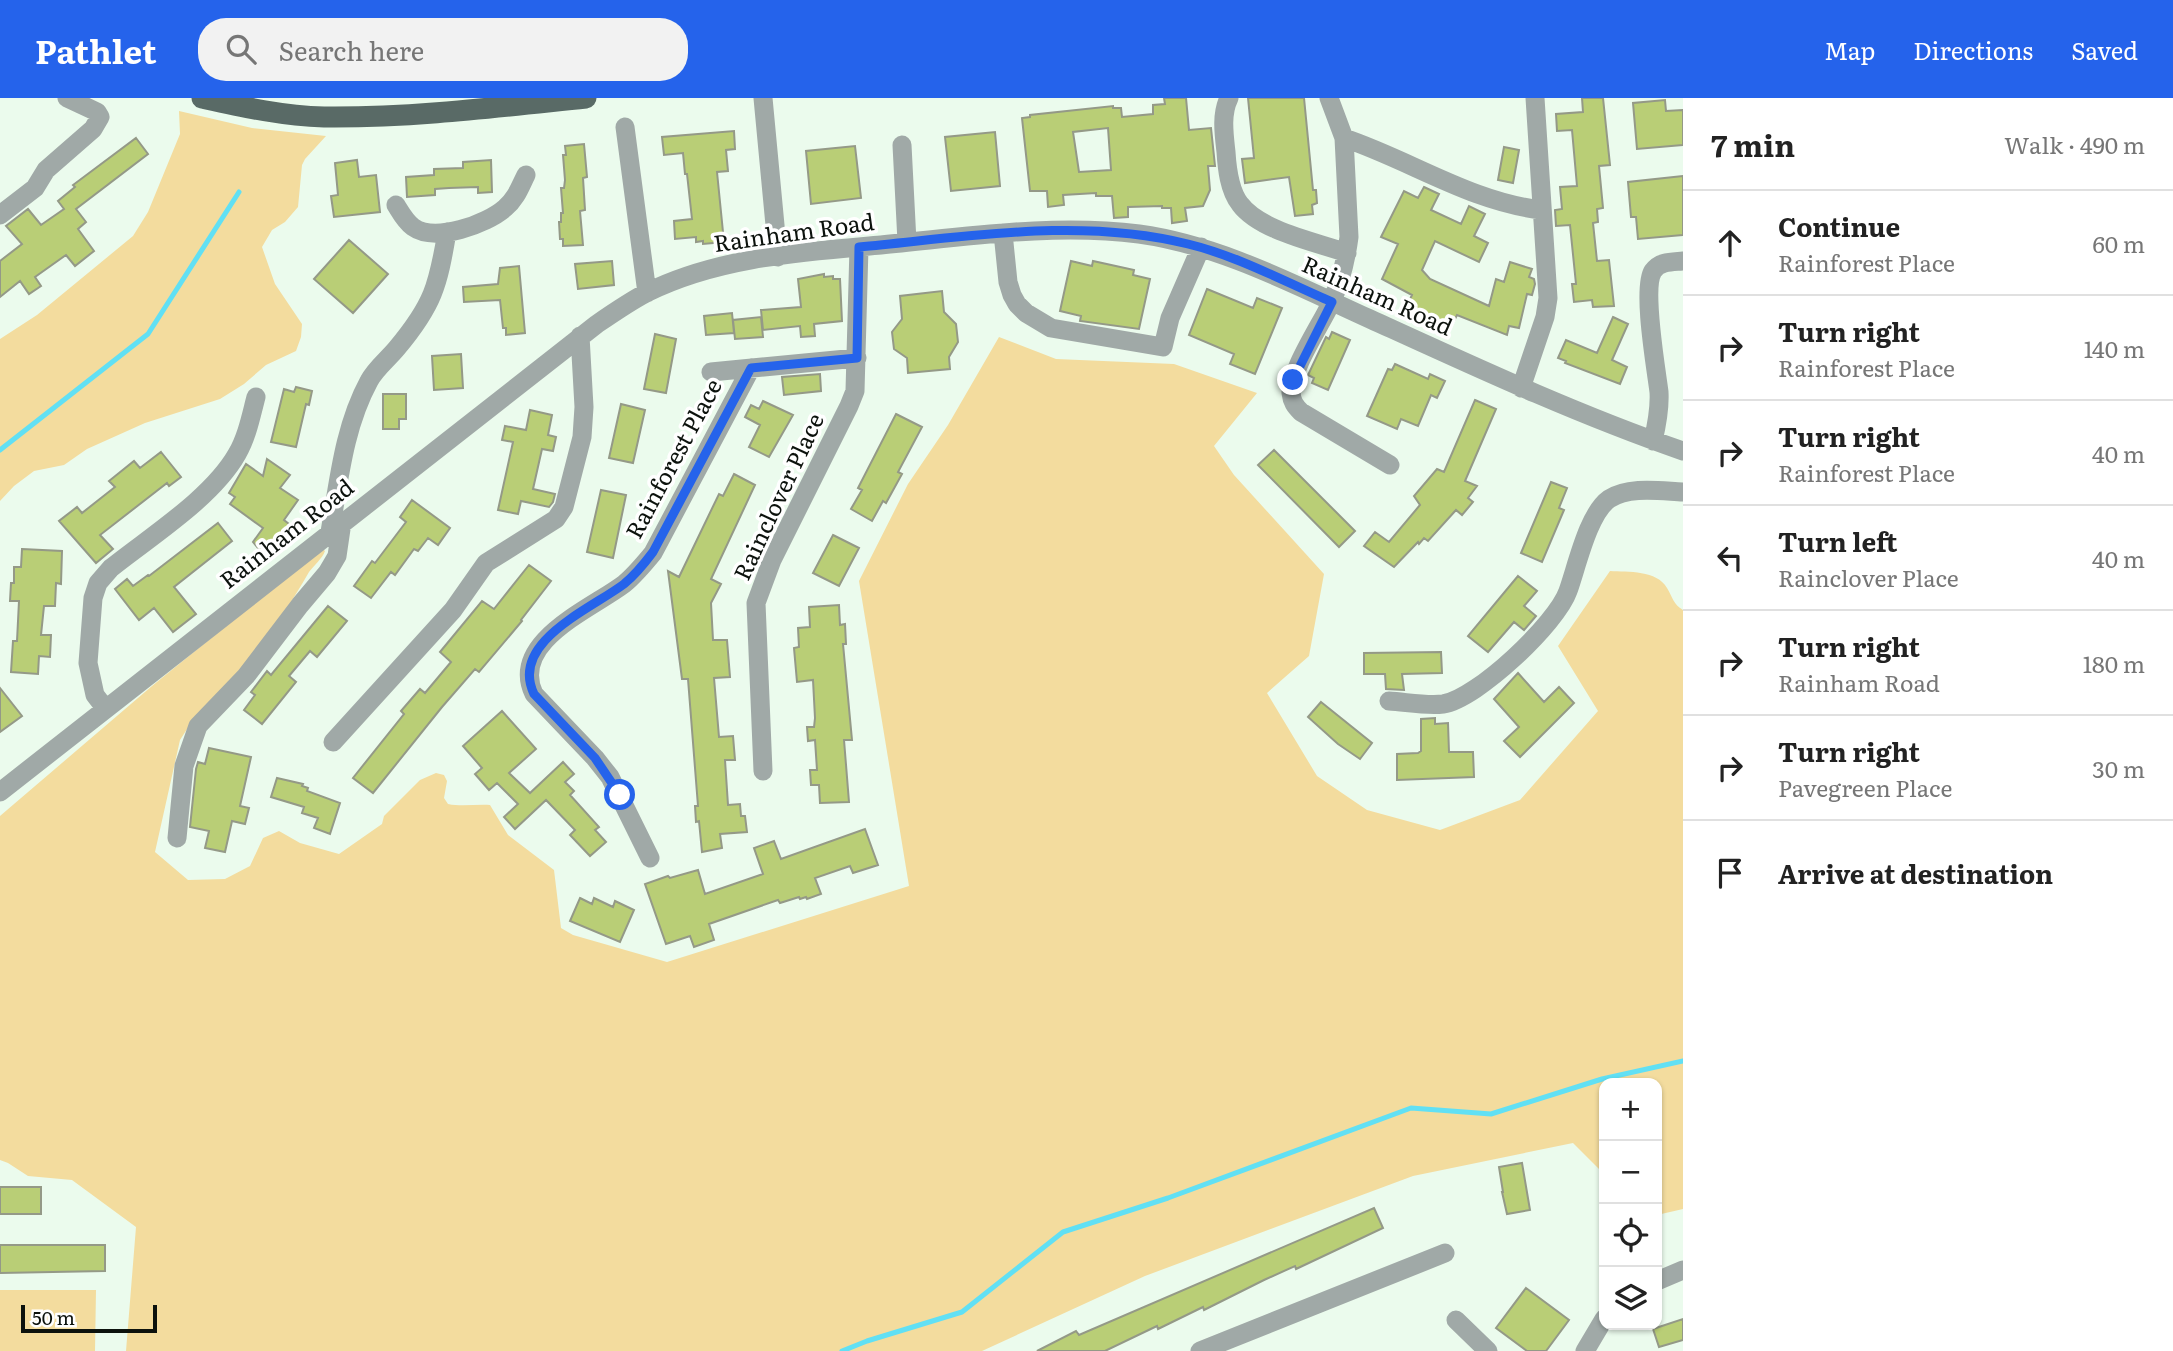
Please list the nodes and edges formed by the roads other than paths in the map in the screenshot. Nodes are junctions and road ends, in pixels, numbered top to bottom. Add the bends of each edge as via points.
1 (67, 98) edge
2 (202, 98) edge
3 (586, 98) edge
4 (763, 98) edge
5 (1229, 98) edge
6 (1329, 98) edge
7 (1535, 98) edge
8 (625, 127) dead end
9 (1344, 138) junction
10 (902, 145) dead end
11 (526, 175) dead end
12 (396, 205) dead end
13 (1542, 210) junction
14 (0, 215) edge
15 (447, 232) junction
16 (1003, 233) junction
17 (907, 242) junction
18 (859, 247) junction
19 (1201, 247) junction
20 (1347, 253) junction
21 (778, 257) junction
22 (1683, 261) edge
23 (647, 293) junction
24 (1332, 302) junction
25 (580, 336) junction
26 (857, 358) junction
27 (751, 368) junction
28 (712, 372) dead end
29 (1521, 387) junction
30 (256, 397) dead end
31 (1653, 441) junction
32 (1683, 451) edge
33 (1390, 465) dead end
34 (1683, 492) edge
35 (336, 527) junction
36 (1389, 701) dead end
37 (104, 708) junction
38 (333, 742) dead end
39 (763, 771) dead end
40 (0, 792) edge
41 (177, 838) dead end
42 (650, 858) dead end
43 (1445, 1253) dead end
44 (1683, 1270) edge
45 (1662, 1279) edge
46 (1456, 1320) dead end
47 (1599, 1327) edge
48 (1200, 1351) edge
49 (1488, 1351) edge
50 (1584, 1351) edge

1 - 14 street via 100,117 93,129 46,170 35,188
2 - 3 main road via 322,117 385,116
4 - 21 street
5 - 20 street via 1224,138 1231,186 1239,203 1266,225
6 - 9 street
7 - 13 street
8 - 23 street
9 - 13 street via 1490,198
9 - 20 street via 1350,223
10 - 17 street
11 - 15 street via 516,196 494,216
12 - 15 street via 415,228
13 - 29 street via 1548,298
15 - 35 street via 430,303 370,377 354,410
16 - 17 street, Rainham Road
16 - 19 street, Rainham Road via 1097,229
16 - 19 street via 1008,282 1026,313 1051,328 1163,347 1170,318
17 - 18 street, Rainham Road
18 - 21 street, Rainham Road
18 - 26 street, Rainclover Place
19 - 24 street, Rainham Road
20 - 24 street
21 - 23 street, Rainham Road via 708,269
22 - 31 street via 1664,263 1651,274 1650,322 1659,408
23 - 25 street, Rainham Road
24 - 29 street, Rainham Road
24 - 33 street via 1297,371 1293,404
25 - 35 street, Rainham Road
25 - 38 street via 582,436 564,507 556,519 486,563 453,610
26 - 27 street, Rainforest Place
26 - 39 street, Rainclover Place via 849,406 772,560 756,603
27 - 28 street, Rainforest Place
27 - 42 street, Rainforest Place via 653,552 626,582 557,628 528,668 534,694 610,777
29 - 31 street, Rainham Road
30 - 37 street via 245,436 225,472 98,583 88,663 95,695
31 - 32 street, Rainham Road
34 - 36 street via 1620,494 1600,507 1559,610 1477,688 1444,704
35 - 37 street, Rainham Road
35 - 41 street via 337,556 327,573 246,676 198,726 184,766
37 - 40 street, Rainham Road
43 - 48 street
44 - 45 street
46 - 49 street
47 - 50 street

